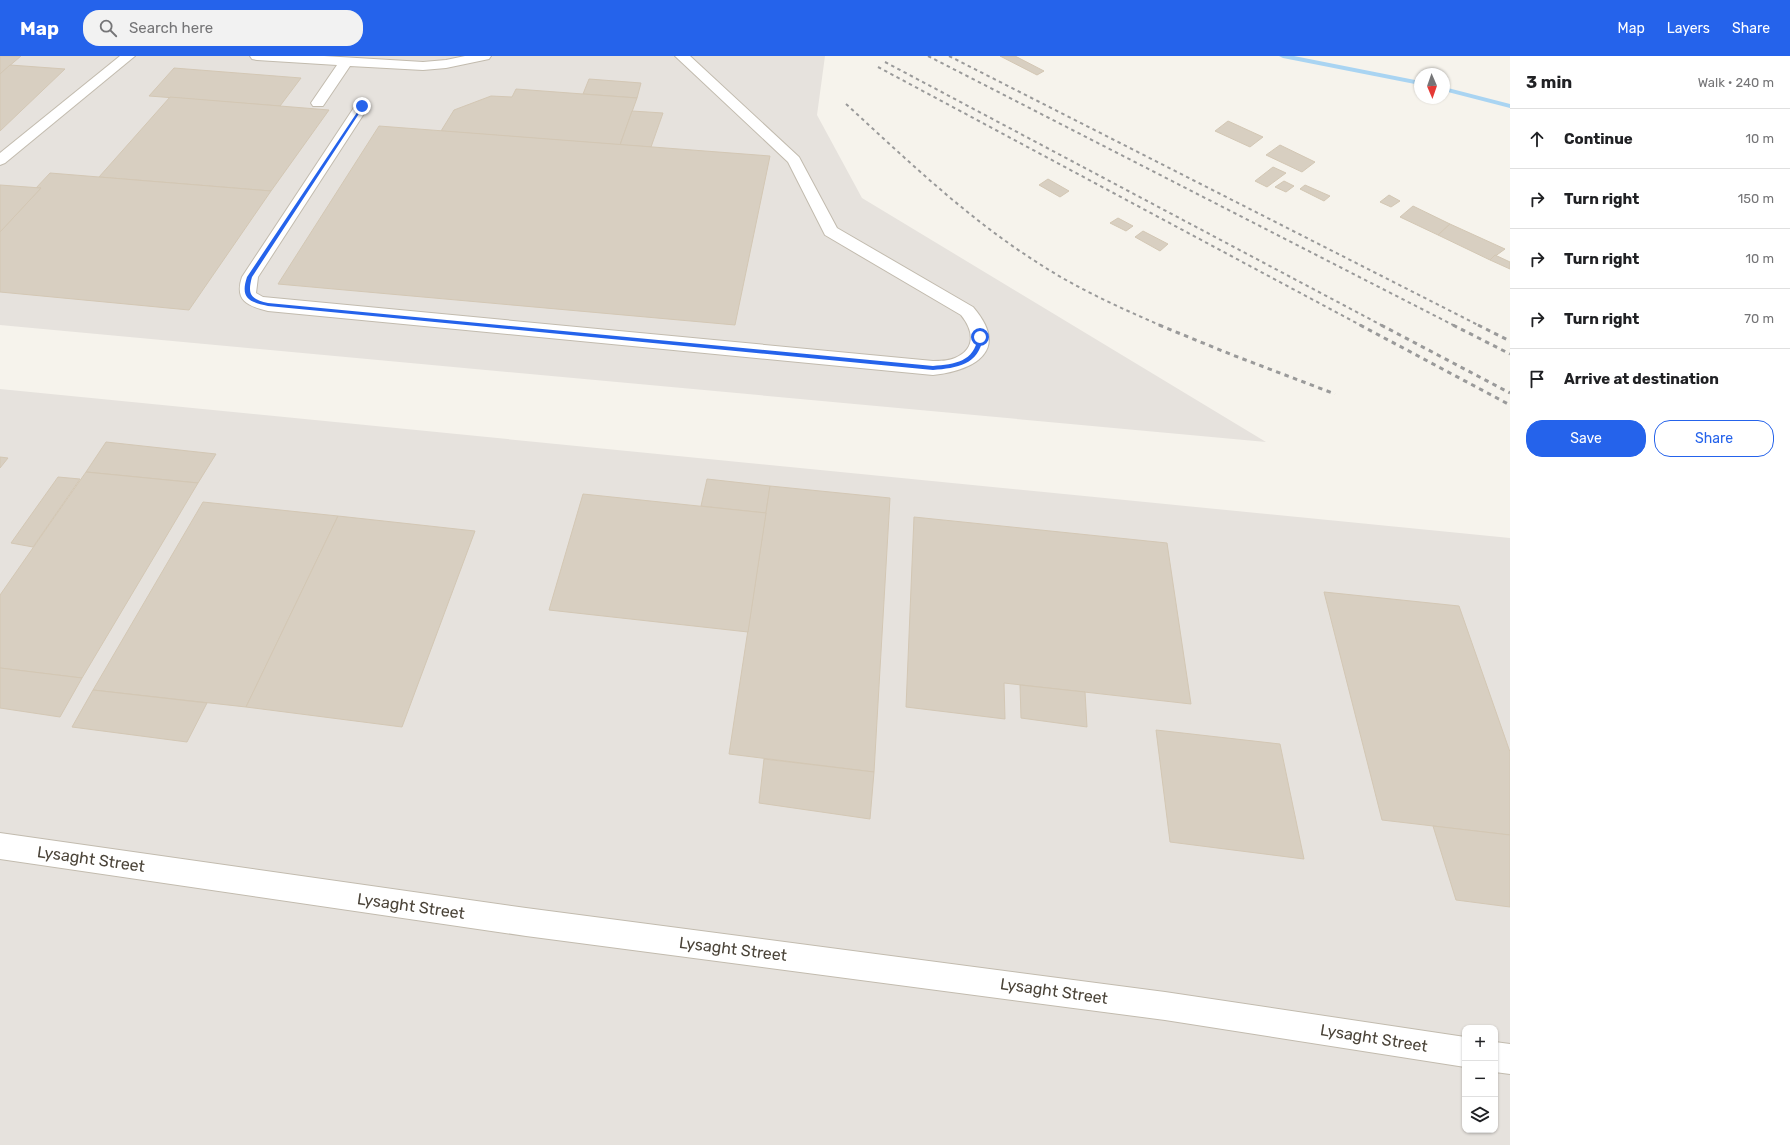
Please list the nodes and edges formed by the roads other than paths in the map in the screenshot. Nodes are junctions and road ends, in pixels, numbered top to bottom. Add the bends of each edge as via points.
1 (128, 56) edge
2 (258, 56) edge
3 (484, 56) edge
4 (682, 56) edge
5 (346, 62) junction
6 (318, 103) dead end
7 (362, 106) dead end
8 (0, 160) edge
9 (0, 846) edge
10 (1462, 1052) edge
11 (1498, 1057) edge
12 (1510, 1059) edge

1 - 8 street
2 - 5 street
3 - 5 street via 423,66
4 - 7 street via 794,160 831,231 967,311 974,318 980,337 979,347 973,356 948,367 933,368 256,302 248,296 246,286 250,277
5 - 6 street
9 - 10 street, Lysaght Street via 526,922 1165,1006
11 - 12 street

